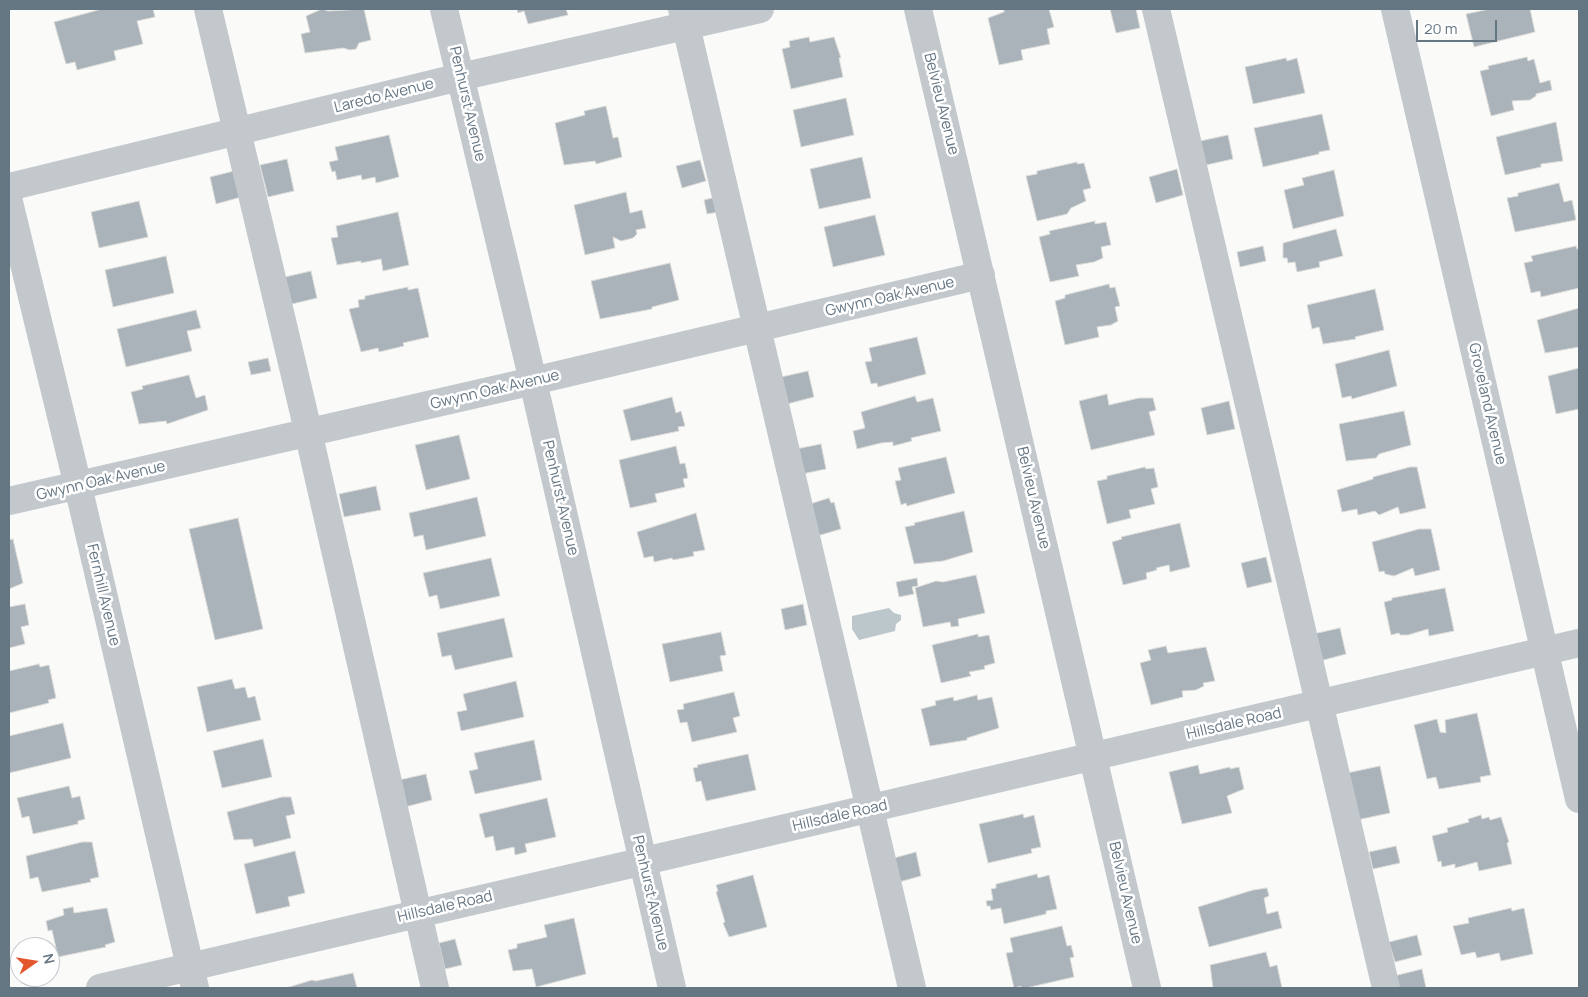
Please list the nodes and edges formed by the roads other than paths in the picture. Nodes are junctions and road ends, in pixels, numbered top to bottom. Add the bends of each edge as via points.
1 (208, 9) edge
2 (444, 9) edge
3 (760, 9) edge
4 (918, 9) edge
5 (1156, 9) edge
6 (1395, 9) edge
7 (684, 17) edge
8 (460, 77) junction
9 (237, 133) junction
10 (9, 187) edge
11 (9, 202) edge
12 (982, 275) junction
13 (757, 328) junction
14 (533, 381) junction
15 (308, 433) junction
16 (78, 486) junction
17 (9, 502) edge
18 (1579, 643) edge
19 (1544, 651) junction
20 (1320, 704) junction
21 (1093, 756) junction
22 (1579, 799) edge
23 (870, 809) junction
24 (642, 861) junction
25 (418, 913) junction
26 (192, 978) edge
27 (100, 988) edge
28 (435, 988) edge
29 (672, 988) edge
30 (912, 988) edge
31 (1148, 988) edge
32 (1386, 988) edge

1 - 9 street
2 - 8 street, Penhurst Avenue
3 - 7 street, Laredo Avenue
4 - 12 street, Belvieu Avenue
5 - 20 street
6 - 19 street, Groveland Avenue
7 - 8 street, Laredo Avenue
7 - 13 street
8 - 9 street, Laredo Avenue
8 - 14 street, Penhurst Avenue
9 - 10 street, Laredo Avenue
9 - 15 street
11 - 16 street, Fernhill Avenue
12 - 13 street, Gwynn Oak Avenue
12 - 21 street, Belvieu Avenue
13 - 14 street, Gwynn Oak Avenue
13 - 23 street
14 - 15 street, Gwynn Oak Avenue
14 - 24 street, Penhurst Avenue
15 - 16 street, Gwynn Oak Avenue
15 - 25 street
16 - 17 street, Gwynn Oak Avenue
16 - 26 street, Fernhill Avenue
18 - 19 street, Hillsdale Road
19 - 20 street, Hillsdale Road
19 - 22 street, Groveland Avenue
20 - 21 street, Hillsdale Road
20 - 32 street
21 - 23 street, Hillsdale Road
21 - 31 street, Belvieu Avenue
23 - 24 street, Hillsdale Road
23 - 30 street
24 - 25 street, Hillsdale Road
24 - 29 street, Penhurst Avenue
25 - 26 street, Hillsdale Road
25 - 28 street
26 - 27 street, Hillsdale Road

